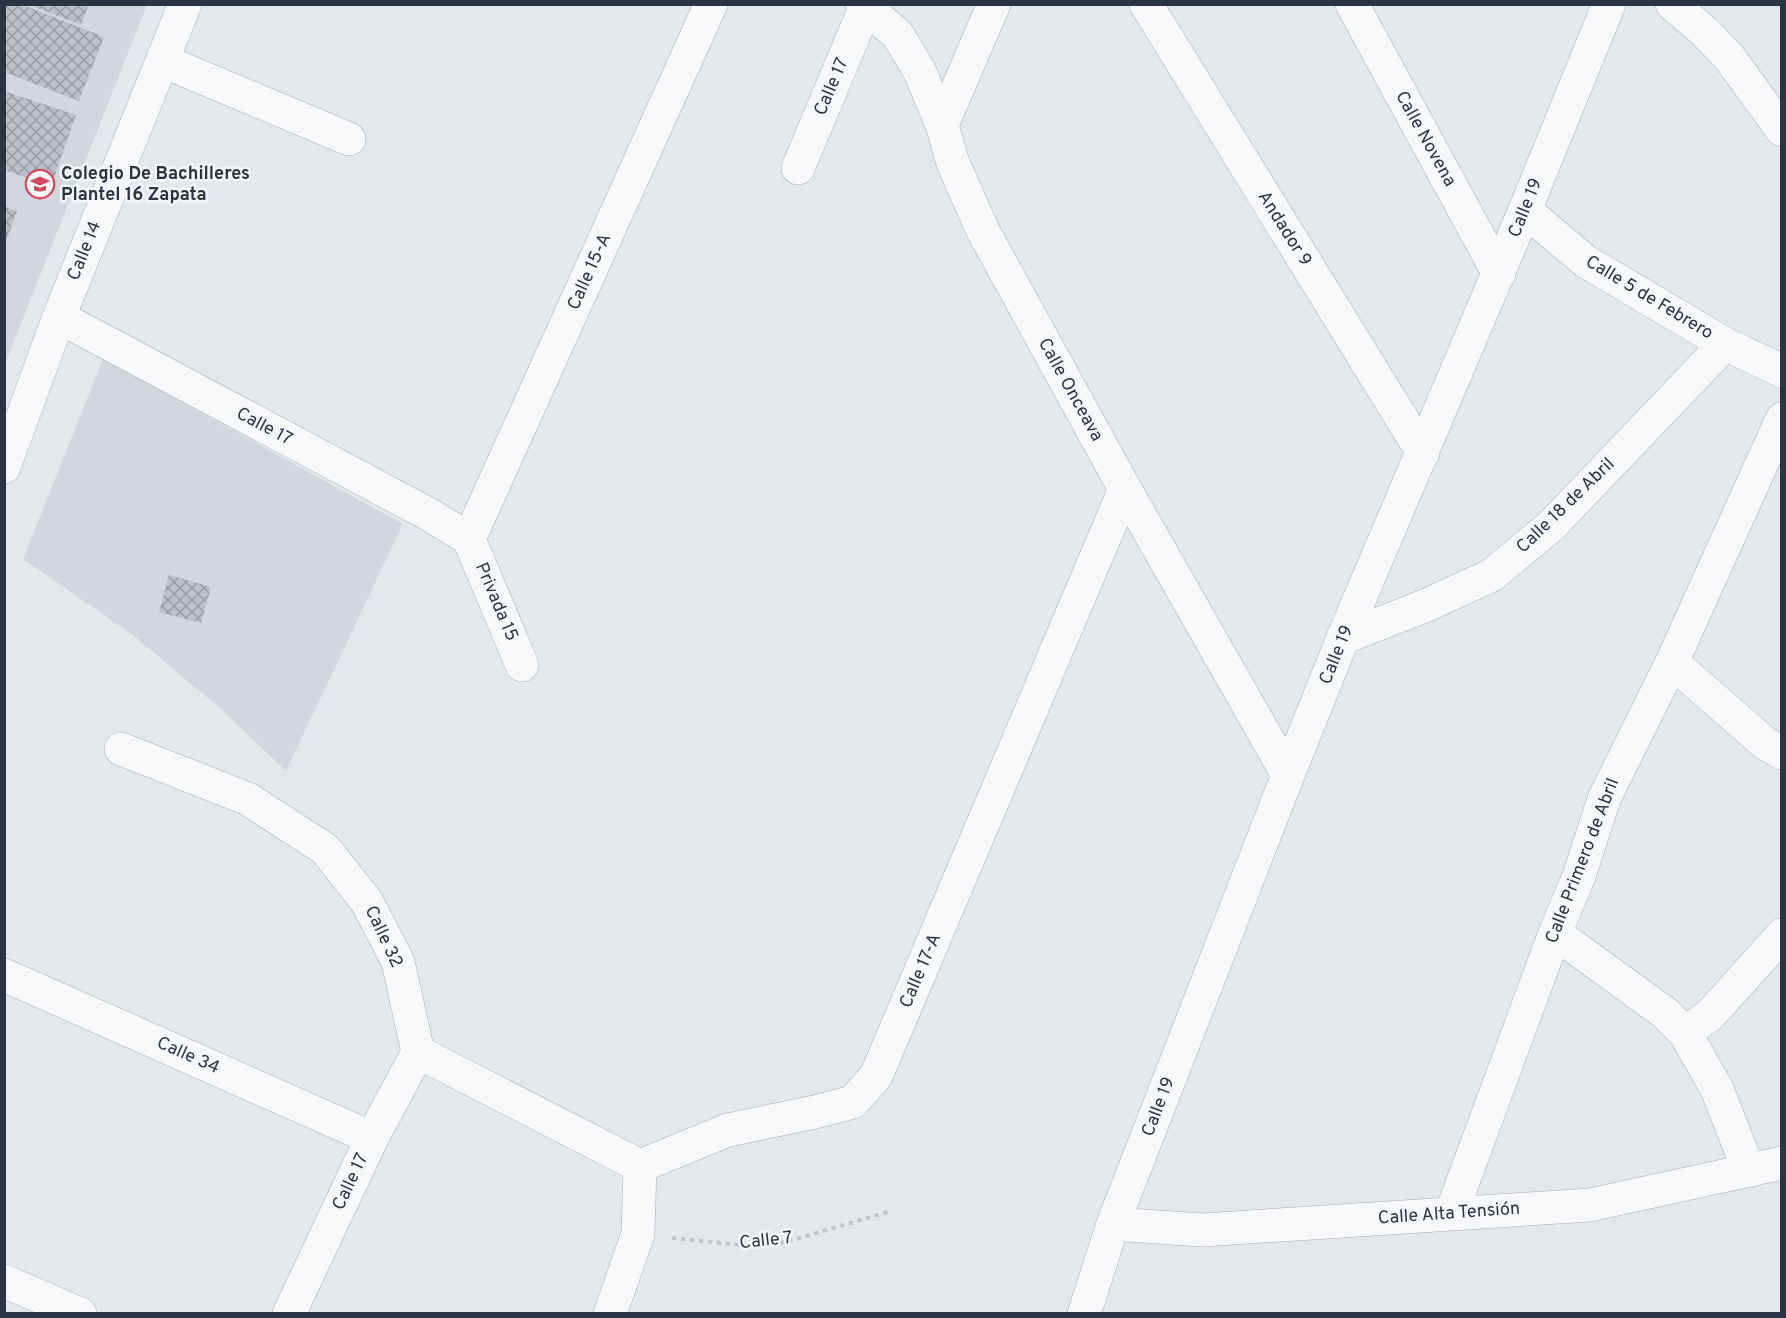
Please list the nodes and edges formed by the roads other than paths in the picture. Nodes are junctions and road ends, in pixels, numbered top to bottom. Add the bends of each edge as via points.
1 (185, 4) edge
2 (711, 4) edge
3 (994, 4) edge
4 (1146, 4) edge
5 (1352, 4) edge
6 (1610, 4) edge
7 (1672, 4) edge
8 (864, 5) edge
9 (162, 62) junction
10 (942, 125) junction
11 (1782, 130) edge
12 (349, 139) dead end
13 (798, 168) dead end
14 (1526, 210) junction
15 (1499, 274) junction
16 (58, 317) junction
17 (1725, 344) junction
18 (1782, 371) edge
19 (1782, 419) edge
20 (1423, 453) junction
21 (4, 467) edge
22 (1125, 489) junction
23 (469, 539) junction
24 (1343, 639) junction
25 (1672, 662) junction
26 (522, 665) dead end
27 (121, 749) dead end
28 (1782, 753) edge
29 (1288, 775) junction
30 (1555, 933) junction
31 (1782, 935) edge
32 (4, 975) edge
33 (1685, 1033) junction
34 (418, 1052) junction
35 (372, 1138) junction
36 (1782, 1163) edge
37 (640, 1166) junction
38 (1749, 1171) junction
39 (1451, 1214) junction
40 (1113, 1224) junction
41 (4, 1281) edge
42 (80, 1314) edge
43 (289, 1314) edge
44 (610, 1314) edge
45 (1084, 1314) edge

1 - 9 street, Calle 14
2 - 23 street, Calle 15-A
3 - 10 street
4 - 20 street, Andador 9
5 - 15 street, Calle Novena
6 - 14 street, Calle 19
7 - 11 street via 1729,57
8 - 10 street, Calle Onceava via 898,35 920,72
8 - 13 street, Calle 17
9 - 12 street
9 - 16 street, Calle 14
10 - 22 street, Calle Onceava via 953,163 983,231
14 - 15 street, Calle 19
14 - 17 street, Calle 5 de Febrero via 1585,261
15 - 20 street, Calle 19
16 - 21 street, Calle 14
16 - 23 street, Calle 17
17 - 18 street, Calle 5 de Febrero
17 - 24 street, Calle 18 de Abril via 1551,526 1492,575
19 - 25 street, Calle Primero de Abril
20 - 24 street, Calle 19
22 - 29 street, Calle Onceava
22 - 37 street, Calle 17-A via 876,1076 853,1102 728,1130
23 - 26 street, Privada 15
24 - 29 street, Calle 19
25 - 28 street via 1766,744
25 - 30 street, Calle Primero de Abril via 1604,799
27 - 34 street, Calle 32 via 248,799 325,849 367,902 398,962
29 - 40 street, Calle 19
30 - 33 street via 1665,1013
30 - 39 street, Calle Primero de Abril
31 - 33 street via 1710,1015
32 - 35 street, Calle 34
33 - 38 street via 1717,1089
34 - 35 street, Calle 17
34 - 37 street
35 - 43 street, Calle 17
36 - 38 street, Calle Alta Tensión
37 - 44 street via 638,1234
38 - 39 street, Calle Alta Tensión via 1590,1205
39 - 40 street, Calle Alta Tensión via 1202,1230
40 - 45 street, Calle 19
41 - 42 street

